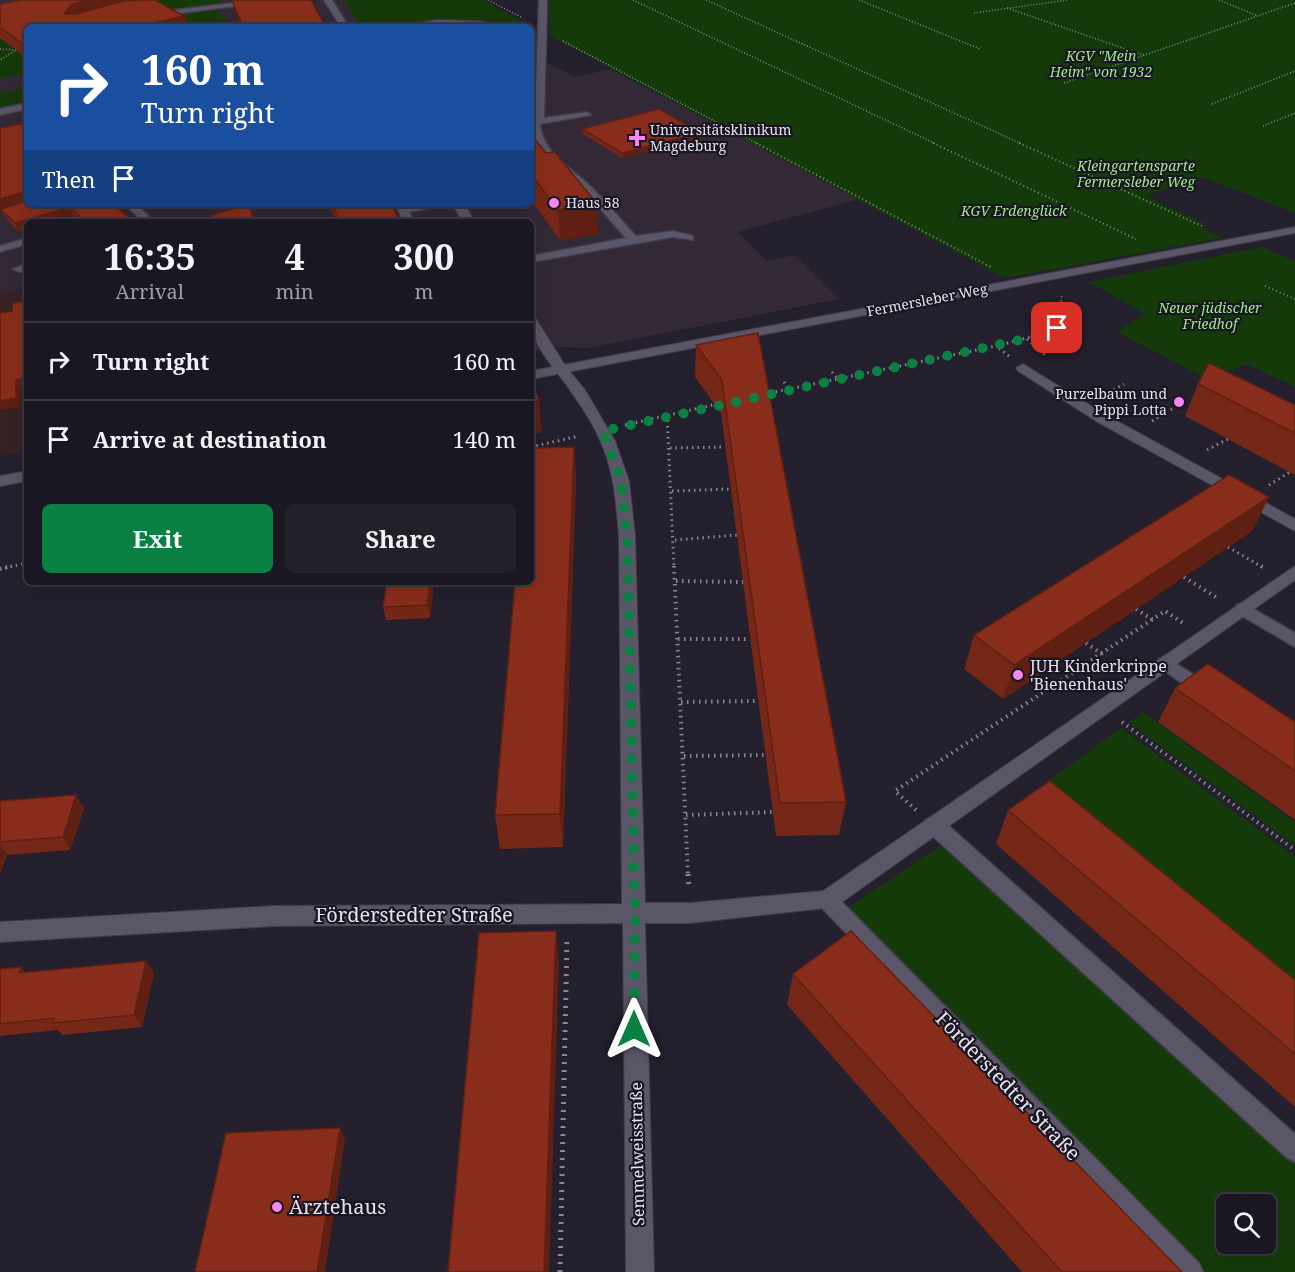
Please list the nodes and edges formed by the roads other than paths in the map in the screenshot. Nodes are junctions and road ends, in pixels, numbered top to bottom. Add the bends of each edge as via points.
1 (278, 0) edge
2 (328, 0) edge
3 (543, 0) edge
4 (152, 2) edge
5 (138, 8) edge
6 (343, 24) edge
7 (424, 24) edge
8 (483, 24) dead end
9 (24, 108) edge
10 (0, 112) edge
11 (587, 115) dead end
12 (535, 121) edge
13 (133, 207) edge
14 (424, 207) edge
15 (146, 219) edge
16 (408, 219) edge
17 (1295, 230) edge
18 (688, 238) dead end
19 (633, 240) junction
20 (24, 242) edge
21 (0, 249) edge
22 (534, 258) edge
23 (534, 327) edge
24 (1023, 368) road end
25 (560, 369) junction
26 (534, 374) edge
27 (24, 477) edge
28 (0, 481) edge
29 (1295, 526) edge
30 (1289, 576) edge
31 (1241, 610) junction
32 (1295, 641) edge
33 (1165, 663) junction
34 (1221, 701) edge
35 (934, 825) junction
36 (827, 900) junction
37 (635, 913) junction
38 (0, 932) edge
39 (1295, 1150) edge
40 (640, 1272) edge
41 (1190, 1272) edge

1 - 4 lane via 166,13
2 - 6 lane
3 - 12 lane
4 - 5 lane
7 - 8 lane
9 - 10 lane
11 - 12 lane
12 - 19 lane via 537,140
13 - 15 lane
14 - 16 lane via 403,210
17 - 25 street, Fermersleber Weg
18 - 19 lane via 672,234
19 - 22 lane
20 - 21 lane
23 - 25 street
24 - 29 street via 1101,418
25 - 26 street, Fermersleber Weg
25 - 37 street, Semmelweisstraße via 603,431 618,470 625,514
27 - 28 street
30 - 31 street, Förderstedter Straße
31 - 32 lane
31 - 33 street, Förderstedter Straße
33 - 34 lane
33 - 35 street, Förderstedter Straße
35 - 36 street, Förderstedter Straße
35 - 39 lane
36 - 37 street, Förderstedter Straße via 690,913
36 - 41 lane, Förderstedter Straße
37 - 38 street, Förderstedter Straße via 274,916
37 - 40 street, Semmelweisstraße

